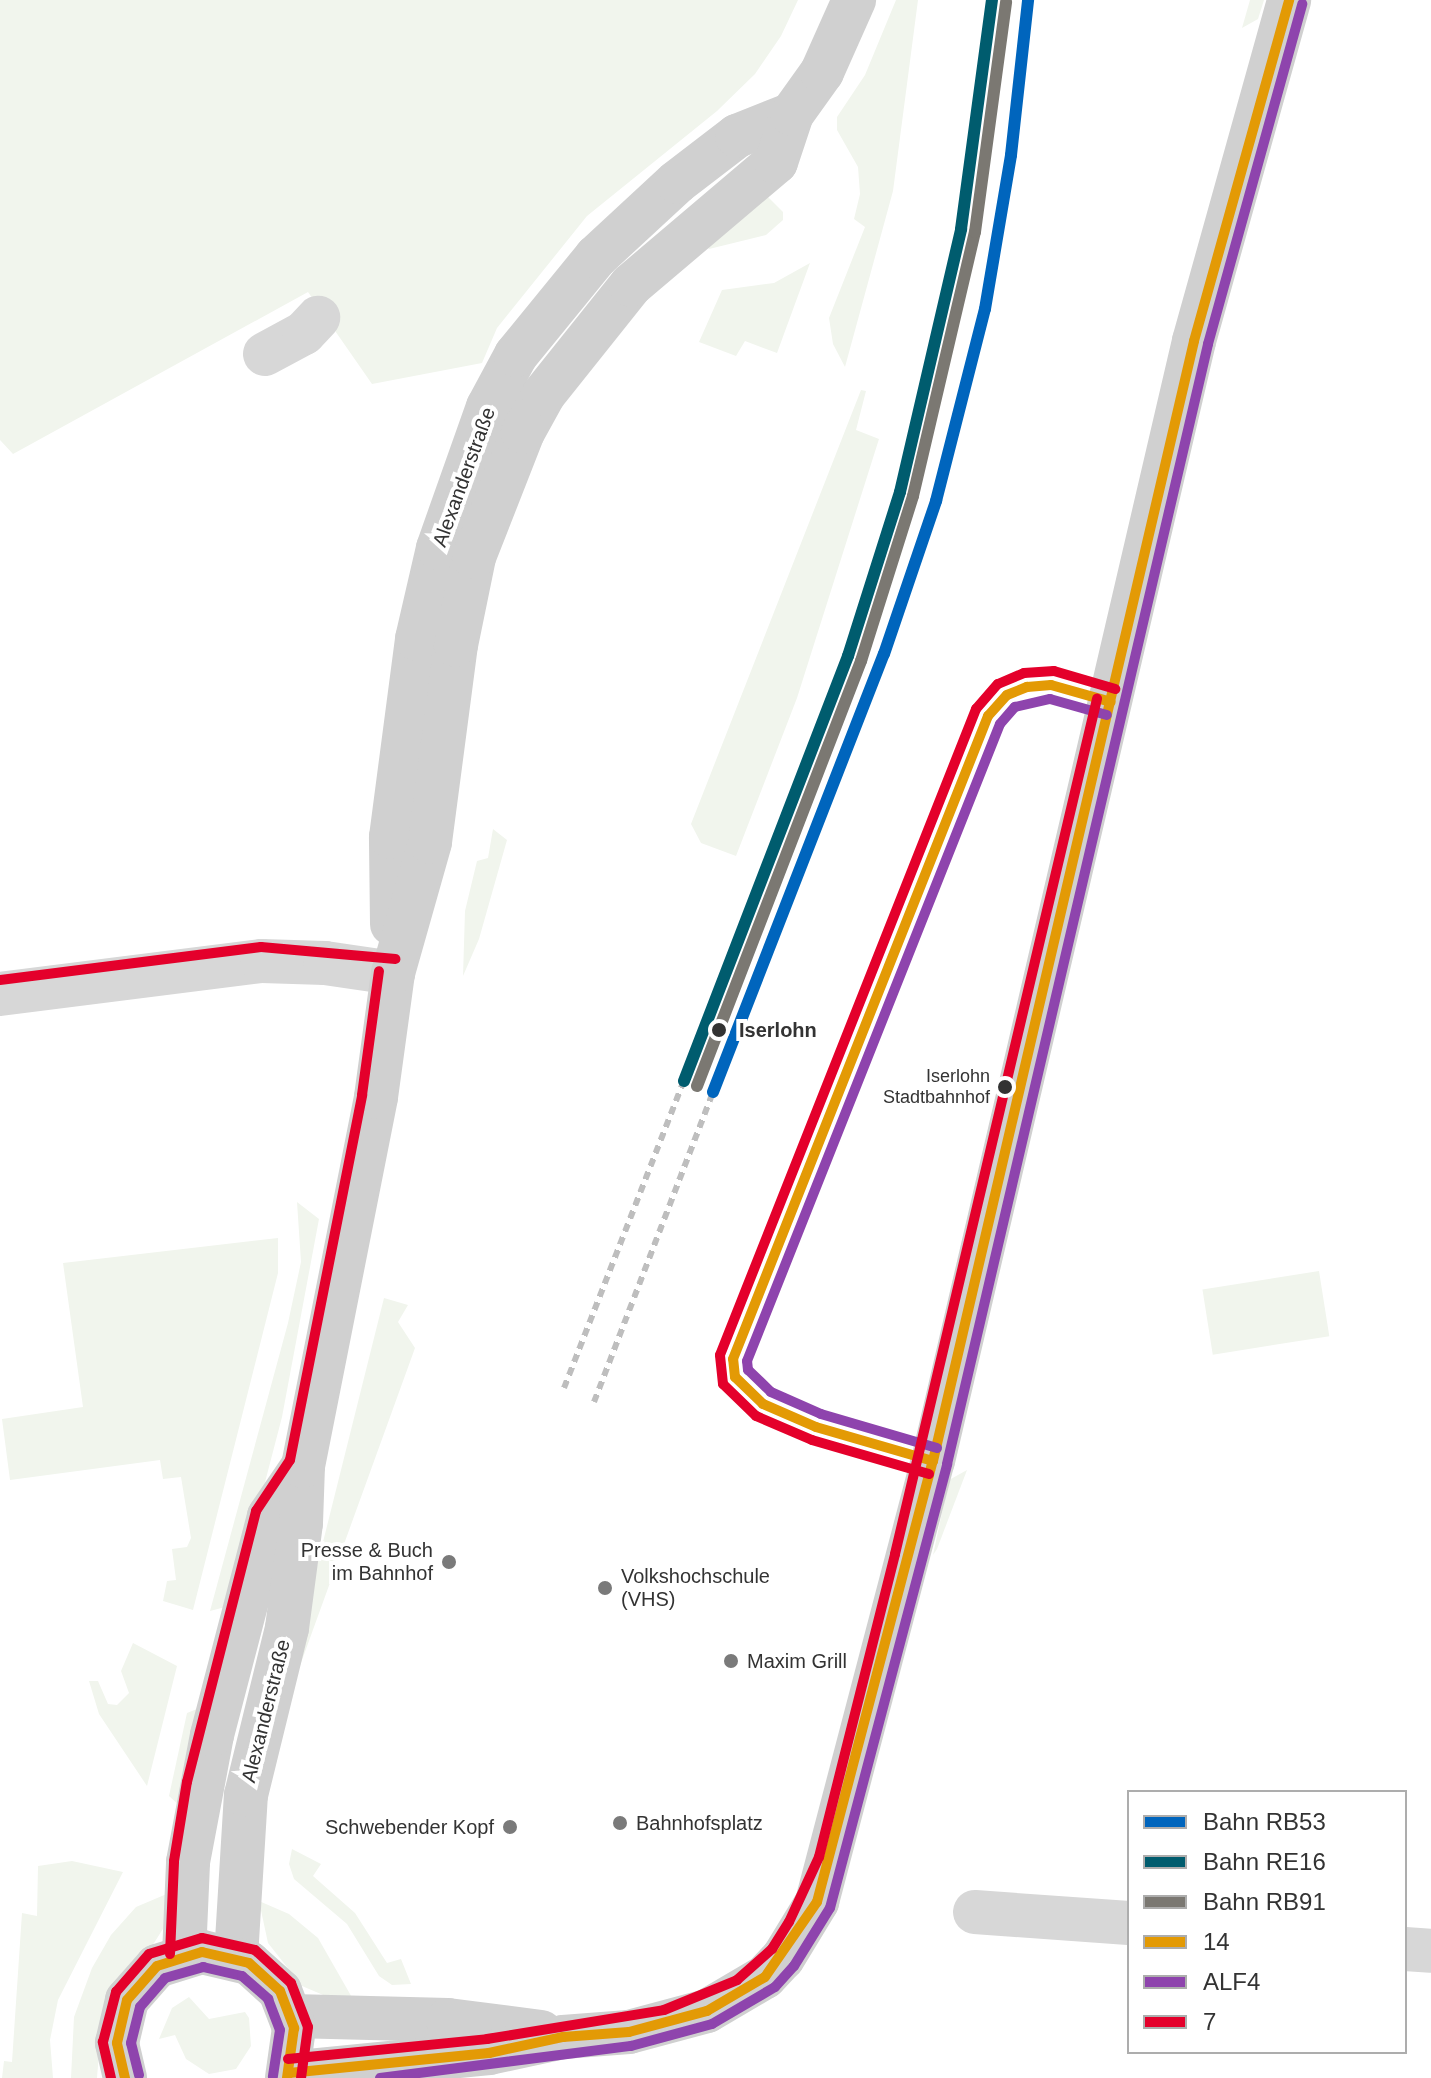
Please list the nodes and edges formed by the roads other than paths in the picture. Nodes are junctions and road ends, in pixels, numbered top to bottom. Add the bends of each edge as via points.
1 (854, 0) edge
2 (1289, 0) edge
3 (318, 318) dead end
4 (265, 354) dead end
5 (393, 973) junction
6 (0, 994) edge
7 (303, 1466) junction
8 (975, 1912) dead end
9 (1127, 1923) edge
10 (1407, 1949) edge
11 (1431, 1951) edge
12 (184, 1955) junction
13 (236, 1957) junction
14 (292, 2016) junction
15 (563, 2037) junction
16 (288, 2076) edge
17 (125, 2078) edge

1 - 5 main road, Alexanderstraße via 822,72 792,114 737,136 677,182 596,257 516,355 488,407 438,548 417,639 391,837
2 - 15 main road via 1194,341 933,1461 832,1862 817,1902 783,1958 745,1992 668,2024
3 - 4 street via 304,333
5 - 6 street via 262,961
5 - 7 main road, Alexanderstraße via 376,1097
7 - 12 main road, Alexanderstraße via 269,1516 212,1735 188,1862
7 - 13 main road, Alexanderstraße via 287,1628 240,1830
8 - 9 street
10 - 11 street
12 - 13 main road
12 - 17 main road via 157,1966 127,2000 117,2043
13 - 14 main road via 271,1980
14 - 15 main road via 448,2020
14 - 16 main road via 295,2050
15 - 16 main road via 489,2053

